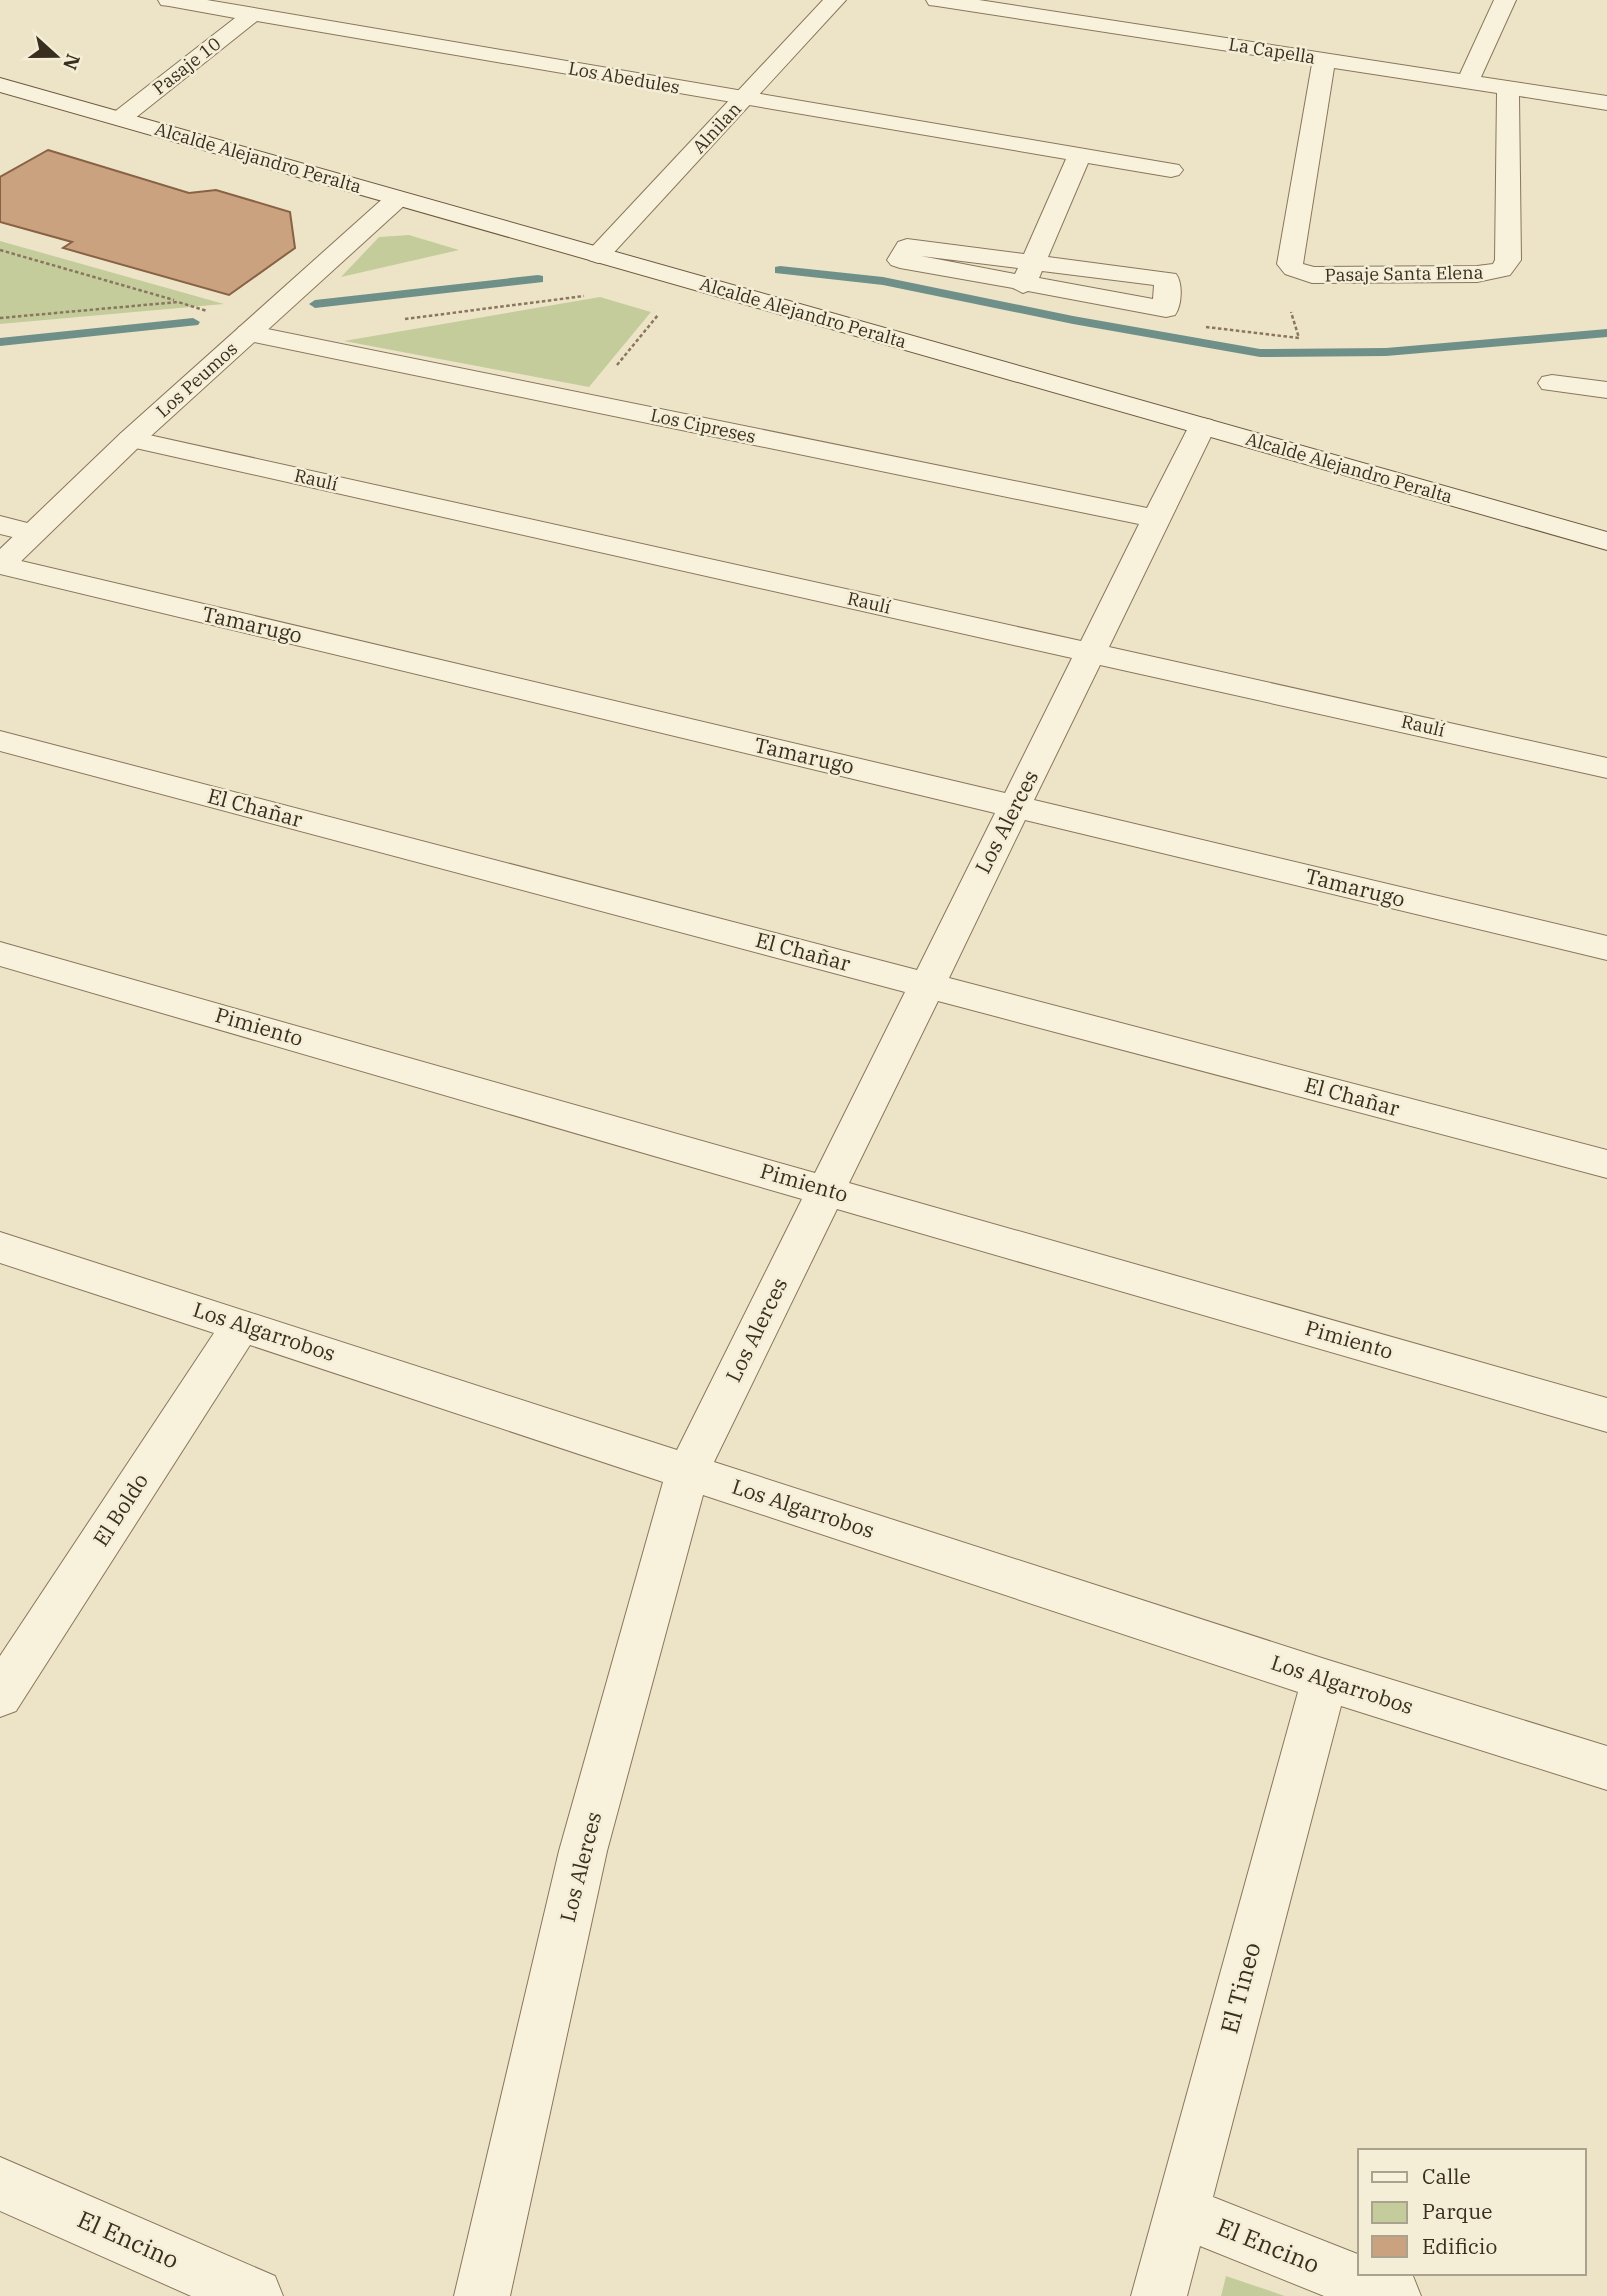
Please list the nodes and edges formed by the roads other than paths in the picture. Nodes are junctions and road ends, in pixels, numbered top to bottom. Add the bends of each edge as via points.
1 (169, 0) edge
2 (835, 0) edge
3 (937, 0) edge
4 (1506, 0) edge
5 (253, 14) junction
6 (1324, 60) junction
7 (1467, 82) junction
8 (0, 85) edge
9 (1508, 88) junction
10 (745, 99) junction
11 (1607, 103) edge
12 (121, 118) junction
13 (1080, 155) junction
14 (1171, 170) dead end
15 (397, 199) junction
16 (598, 255) junction
17 (1166, 309) road end
18 (254, 327) junction
19 (1552, 383) dead end
20 (1607, 390) edge
21 (1202, 426) junction
22 (131, 439) junction
23 (1157, 519) junction
24 (0, 526) edge
25 (33, 533) junction
26 (1607, 541) edge
27 (0, 565) edge
28 (1092, 652) junction
29 (0, 741) edge
30 (1607, 768) edge
31 (1016, 806) junction
32 (1607, 948) edge
33 (0, 954) edge
34 (925, 985) junction
35 (1607, 1164) edge
36 (827, 1190) junction
37 (0, 1247) edge
38 (243, 1324) junction
39 (1607, 1415) edge
40 (688, 1471) junction
41 (1325, 1680) junction
42 (0, 1696) edge
43 (1607, 1768) edge
44 (0, 2184) edge
45 (1181, 2211) junction
46 (256, 2296) edge
47 (482, 2296) edge
48 (1159, 2296) edge
49 (1393, 2296) edge

1 - 5 street, Los Abedules
2 - 10 street, Alnilan
3 - 6 street, La Capella
4 - 7 street
5 - 10 street, Los Abedules
5 - 12 street, Pasaje 10
6 - 7 street, La Capella
6 - 9 street, Pasaje Santa Elena via 1290,264 1325,276 1501,270 1508,260
7 - 9 street, La Capella
8 - 12 street, Alcalde Alejandro Peralta
9 - 11 street, La Capella
10 - 13 street, Los Abedules
10 - 16 street, Alnilan
12 - 15 street, Alcalde Alejandro Peralta
13 - 14 street, Los Abedules
13 - 17 street via 1028,274 1167,279
15 - 16 street, Alcalde Alejandro Peralta
15 - 18 street, Los Peumos
16 - 21 street, Alcalde Alejandro Peralta
18 - 22 street, Los Peumos
18 - 23 street, Los Cipreses via 587,402
19 - 20 street
21 - 23 street, Los Alerces
21 - 26 street, Alcalde Alejandro Peralta
22 - 25 street, Los Peumos
22 - 28 street, Raulí
23 - 28 street, Los Alerces
24 - 25 street
25 - 27 street, Los Peumos
27 - 31 street, Tamarugo
28 - 30 street, Raulí
28 - 31 street, Los Alerces
29 - 34 street, El Chañar
31 - 32 street, Tamarugo
31 - 34 street, Los Alerces
33 - 36 street, Pimiento
34 - 35 street, El Chañar
34 - 36 street, Los Alerces
36 - 39 street, Pimiento
36 - 40 street, Los Alerces
37 - 38 street, Los Algarrobos
38 - 40 street, Los Algarrobos
38 - 42 street, El Boldo
40 - 41 street, Los Algarrobos
40 - 47 street, Los Alerces via 583,1851
41 - 43 street, Los Algarrobos
41 - 45 street, El Tineo
44 - 46 street, El Encino
45 - 48 street, El Tineo
45 - 49 street, El Encino

